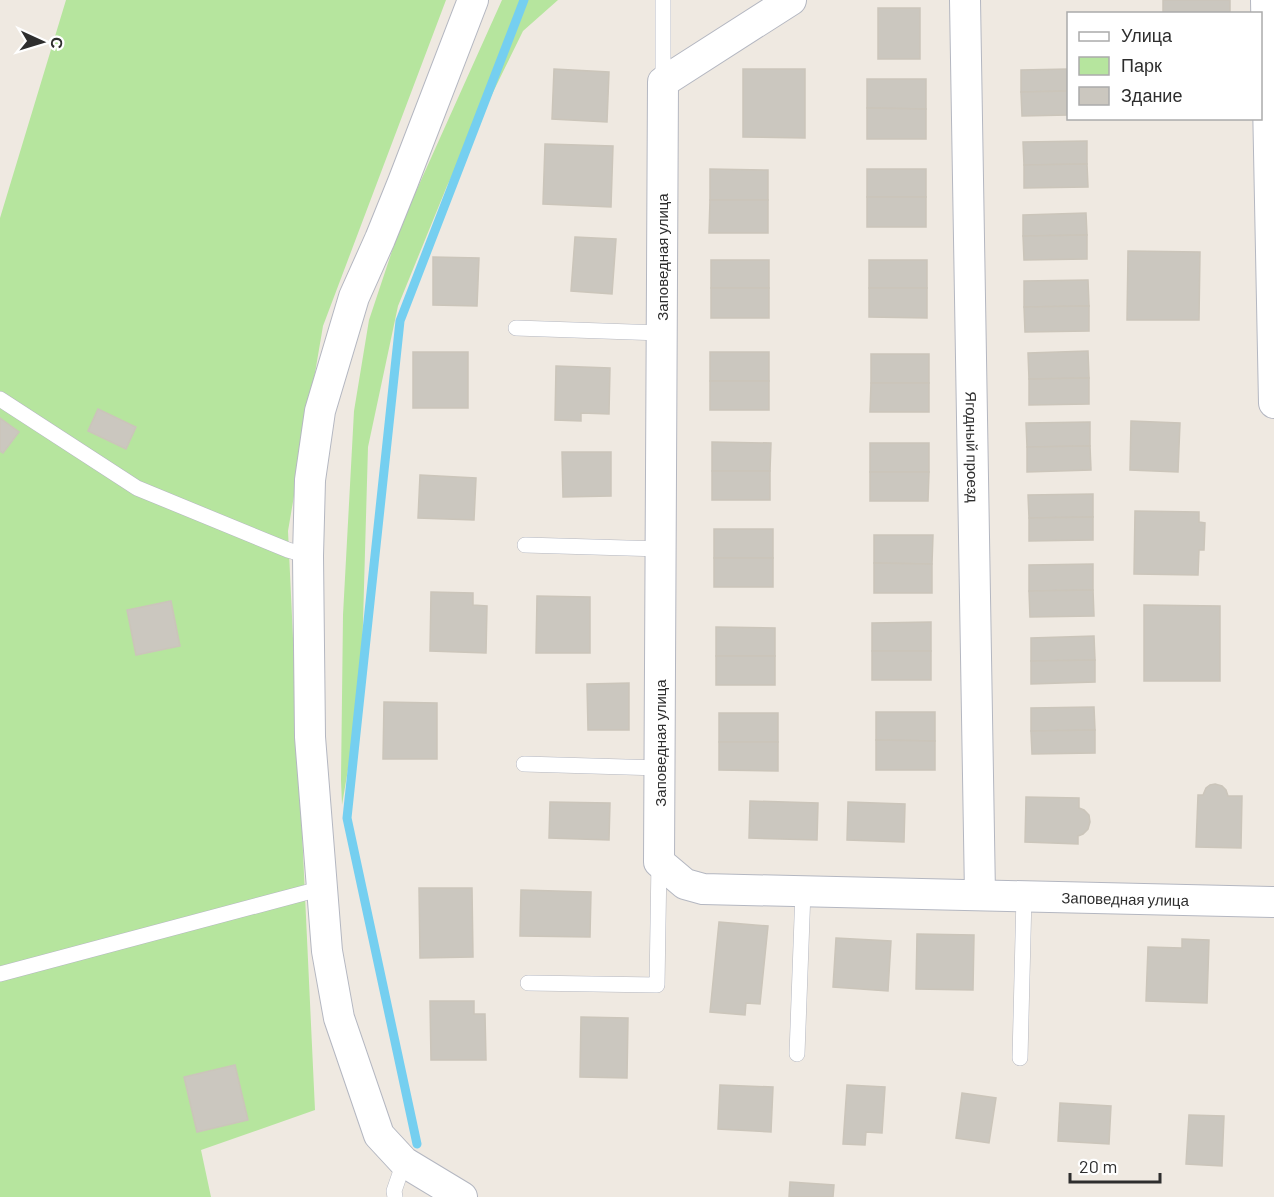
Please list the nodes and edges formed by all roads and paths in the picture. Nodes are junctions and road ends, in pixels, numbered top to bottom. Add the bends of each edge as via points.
1 (473, 0) edge
2 (663, 0) edge
3 (791, 0) edge
4 (965, 0) edge
5 (1266, 0) edge
6 (663, 82) junction
7 (516, 328) dead end
8 (661, 333) junction
9 (0, 399) edge
10 (1274, 403) edge
11 (525, 545) dead end
12 (661, 549) junction
13 (308, 556) junction
14 (524, 764) dead end
15 (660, 768) junction
16 (659, 862) junction
17 (323, 888) junction
18 (803, 891) junction
19 (980, 895) junction
20 (1024, 896) junction
21 (1274, 902) edge
22 (0, 974) edge
23 (528, 983) dead end
24 (797, 1054) dead end
25 (1020, 1058) dead end
26 (404, 1162) junction
27 (395, 1197) edge
28 (462, 1197) edge

1 - 13 street via 404,182 350,309 320,411 310,480
2 - 6 lane, Заповедная улица
3 - 6 street
4 - 19 street, Ягодный проезд
5 - 10 street
6 - 8 street, Заповедная улица
7 - 8 lane
8 - 12 street, Заповедная улица
9 - 13 lane via 137,488
11 - 12 lane
12 - 15 street, Заповедная улица
13 - 17 street via 310,737
14 - 15 lane
15 - 16 street, Заповедная улица
16 - 18 street, Заповедная улица via 685,884 703,889
16 - 23 lane via 657,985
17 - 22 lane
17 - 26 street via 327,951 339,1018 379,1135
18 - 19 street, Заповедная улица
18 - 24 lane
19 - 20 street, Заповедная улица
20 - 21 street, Заповедная улица
20 - 25 lane
26 - 27 lane
26 - 28 street

